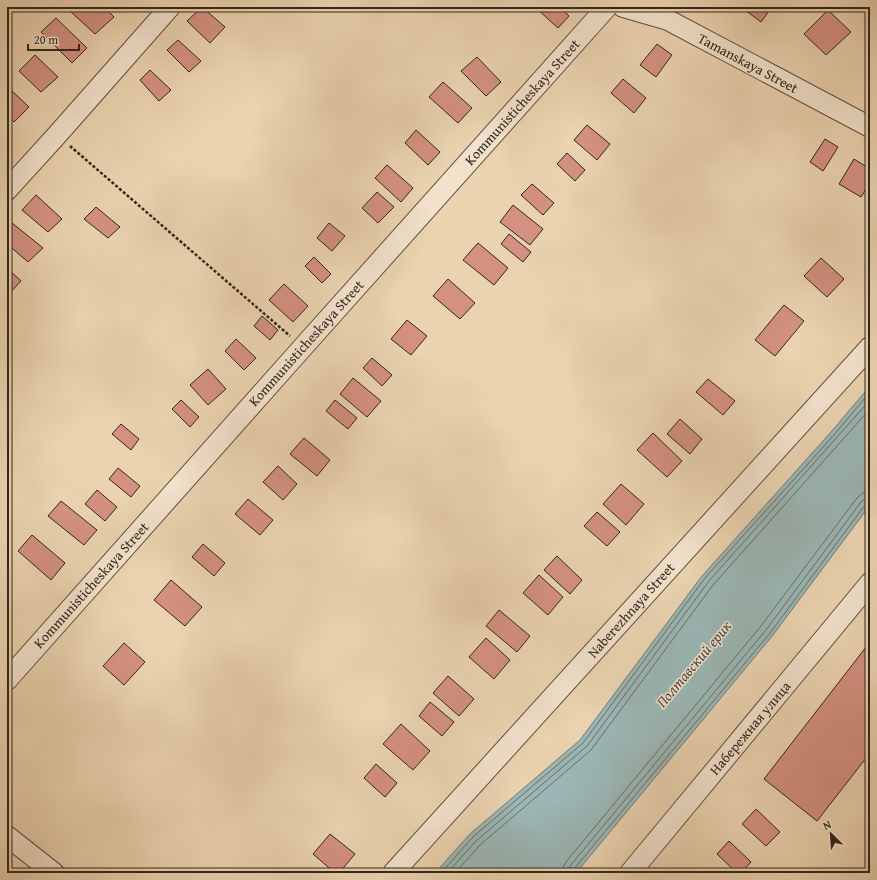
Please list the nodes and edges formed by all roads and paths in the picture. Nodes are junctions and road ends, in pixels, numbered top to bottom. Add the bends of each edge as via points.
1 (170, 7) edge
2 (607, 7) edge
3 (623, 7) edge
4 (870, 127) edge
5 (57, 135) junction
6 (7, 190) edge
7 (303, 347) junction
8 (870, 347) edge
9 (870, 583) edge
10 (7, 680) edge
11 (7, 836) edge
12 (54, 873) edge
13 (393, 873) edge
14 (630, 873) edge

1 - 5 street
2 - 7 street, Kommunisticheskaya Street
3 - 4 street, Tamanskaya Street via 668,20
5 - 6 street
5 - 7 path
7 - 10 street, Kommunisticheskaya Street
8 - 13 street, Naberezhnaya Street
9 - 14 street, Набережная улица
11 - 12 street

